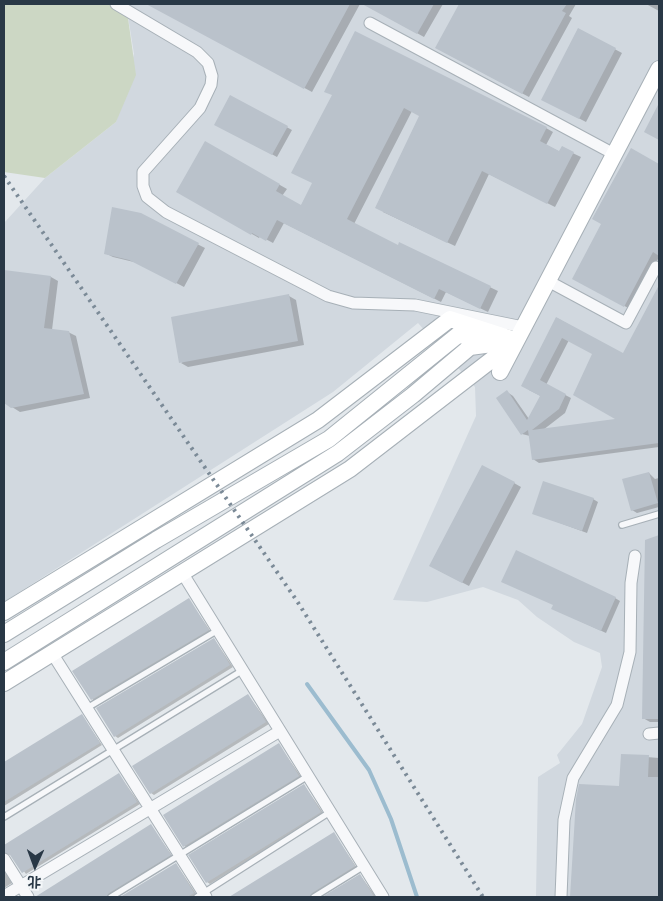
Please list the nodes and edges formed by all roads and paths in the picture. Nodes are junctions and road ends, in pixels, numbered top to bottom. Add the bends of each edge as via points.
1 (116, 4) edge
2 (370, 22) dead end
3 (659, 69) edge
4 (614, 154) junction
5 (659, 269) edge
6 (548, 281) junction
7 (520, 334) junction
8 (500, 372) dead end
9 (659, 514) edge
10 (622, 525) dead end
11 (635, 556) dead end
12 (183, 574) junction
13 (4, 612) edge
14 (218, 630) junction
15 (4, 634) edge
16 (52, 653) junction
17 (4, 662) edge
18 (243, 670) junction
19 (4, 683) edge
20 (87, 708) junction
21 (280, 731) junction
22 (113, 750) junction
23 (308, 776) junction
24 (150, 809) junction
25 (330, 812) junction
26 (4, 817) edge
27 (180, 855) junction
28 (4, 859) edge
29 (364, 866) junction
30 (21, 886) junction
31 (4, 896) edge
32 (202, 896) edge
33 (28, 897) edge
34 (111, 897) edge
35 (314, 897) edge
36 (383, 897) edge
37 (561, 897) edge

1 - 7 street via 197,52 208,63 212,76 200,108 143,172 147,197 166,212 328,296 353,302 415,305
2 - 4 street
3 - 4 street
4 - 6 street
5 - 6 street via 656,268 626,323
6 - 7 street
7 - 8 street
7 - 12 street via 350,469
7 - 13 street via 450,319 318,420
7 - 15 street via 458,335 330,439 156,540
7 - 17 street via 470,347 338,454
9 - 10 lane
11 - 37 street via 631,584 630,652 617,705 573,778 564,820
12 - 14 street
12 - 16 street
14 - 18 street
14 - 20 lane
16 - 19 street
16 - 20 street
18 - 21 street
18 - 22 lane
20 - 22 street
21 - 23 street
21 - 24 street
22 - 24 street
22 - 26 lane
23 - 25 street
23 - 27 lane
24 - 27 street
24 - 30 street
25 - 29 street
25 - 32 lane
27 - 32 street
27 - 34 lane
28 - 30 street
29 - 35 lane
29 - 36 street
30 - 31 street
30 - 33 street

